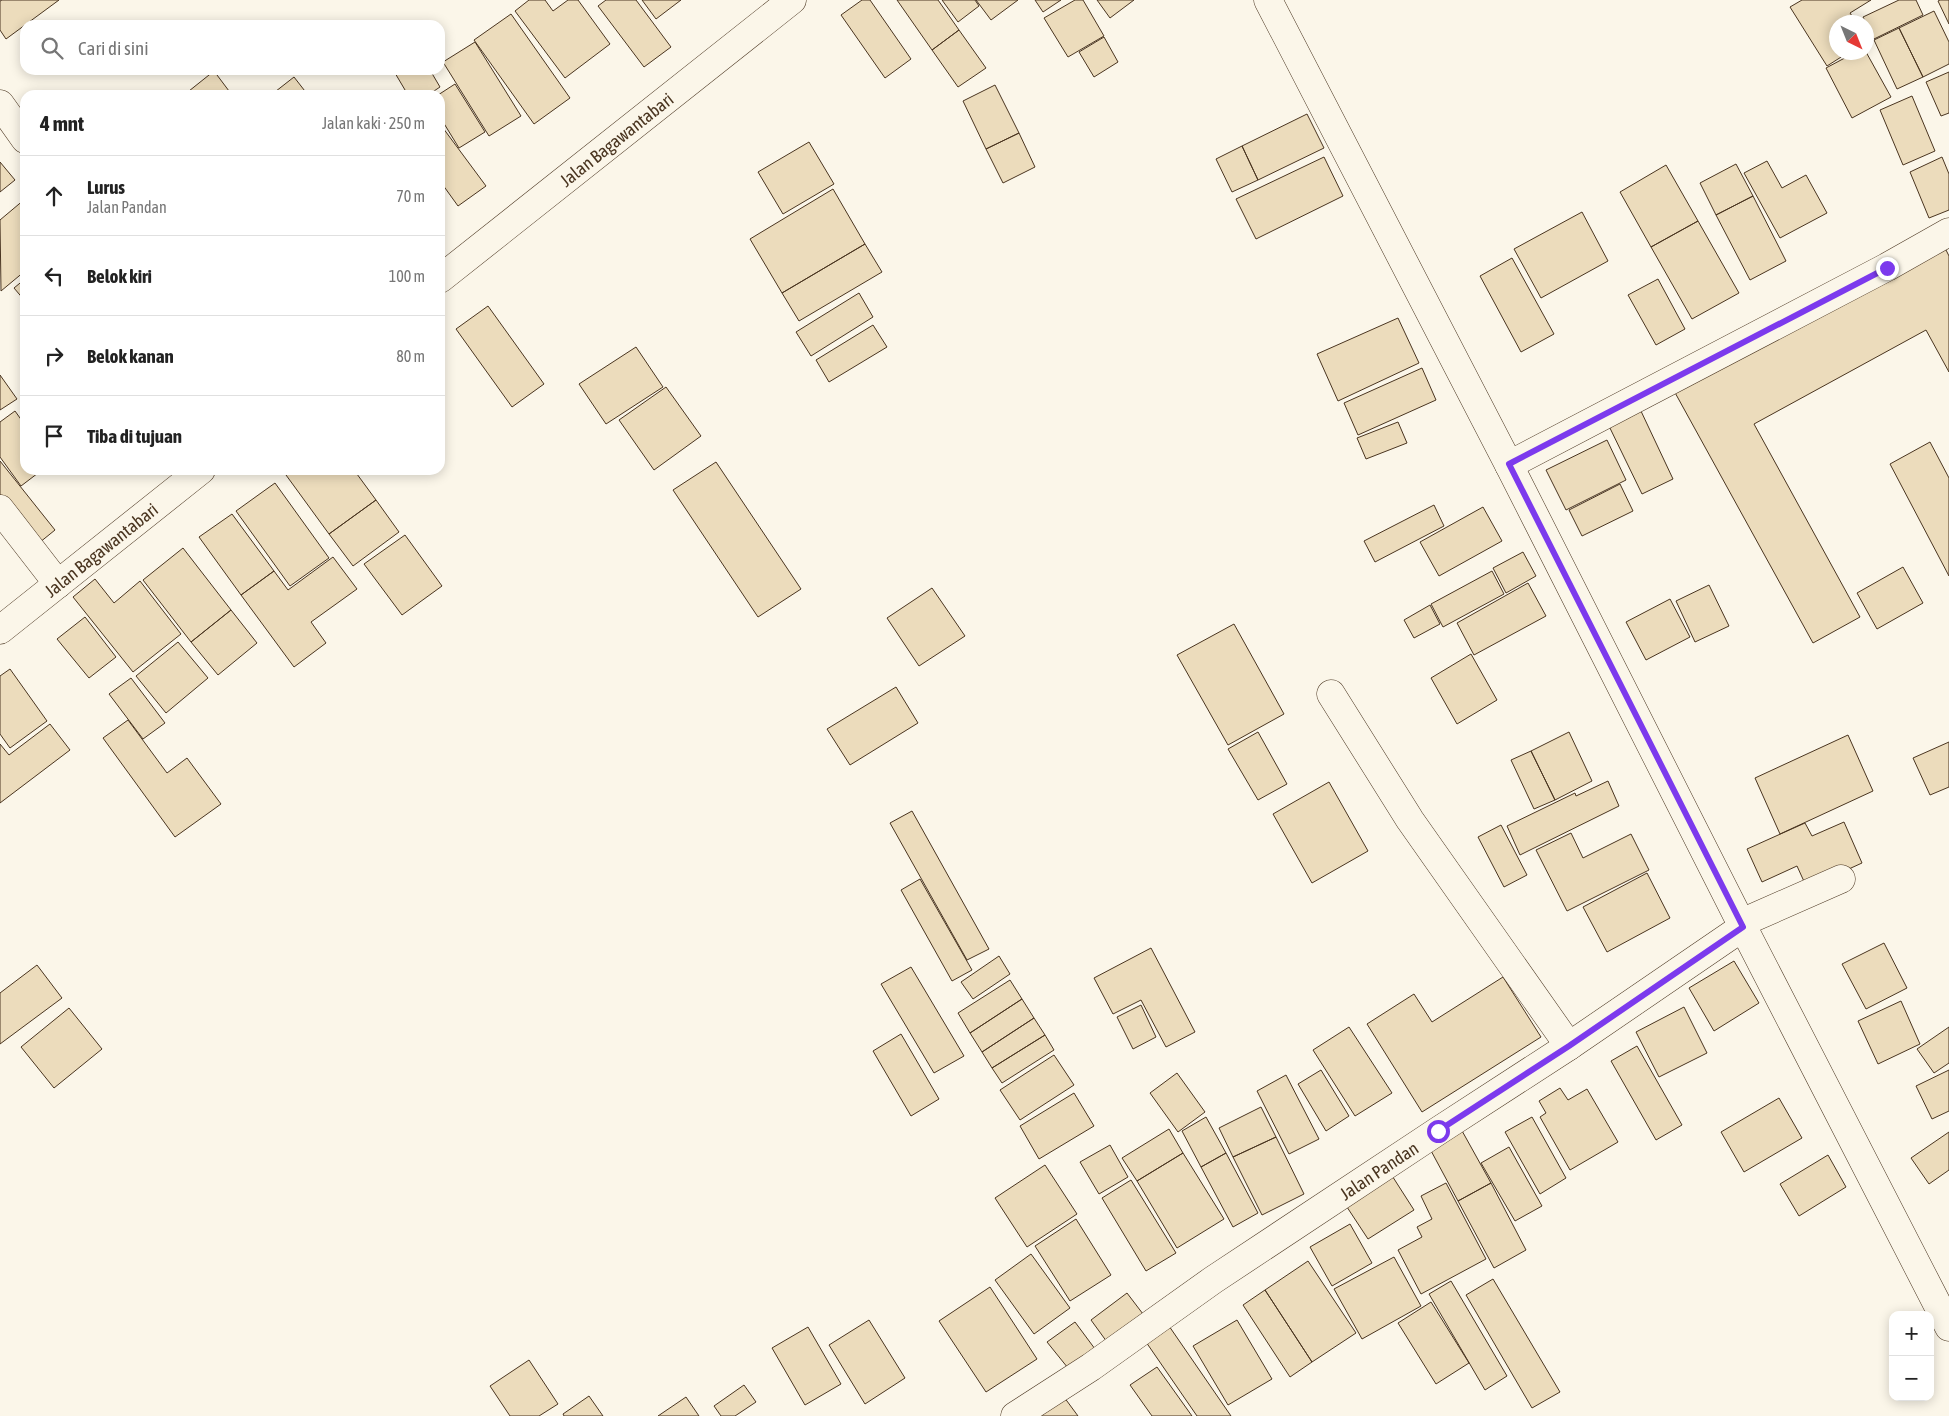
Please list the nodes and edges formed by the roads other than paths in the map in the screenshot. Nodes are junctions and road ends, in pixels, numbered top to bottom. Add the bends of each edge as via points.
1 (792, 0) edge
2 (1268, 0) edge
3 (0, 104) edge
4 (20, 132) edge
5 (1949, 232) edge
6 (445, 275) edge
7 (1509, 464) junction
8 (195, 475) edge
9 (0, 509) edge
10 (58, 584) junction
11 (0, 630) edge
12 (1331, 694) dead end
13 (1841, 879) dead end
14 (1742, 925) junction
15 (1569, 1046) junction
16 (1949, 1327) edge
17 (1015, 1416) edge

1 - 6 street, Jalan Bagawantabari
2 - 7 street
3 - 4 street
5 - 7 street via 1887,268
7 - 14 street
8 - 10 street, Jalan Bagawantabari
9 - 10 street
10 - 11 street, Jalan Bagawantabari
12 - 15 street via 1410,820
13 - 14 street, Jalan Pandan
14 - 15 street, Jalan Pandan
14 - 16 street
15 - 17 street, Jalan Pandan via 1229,1269 1091,1367

